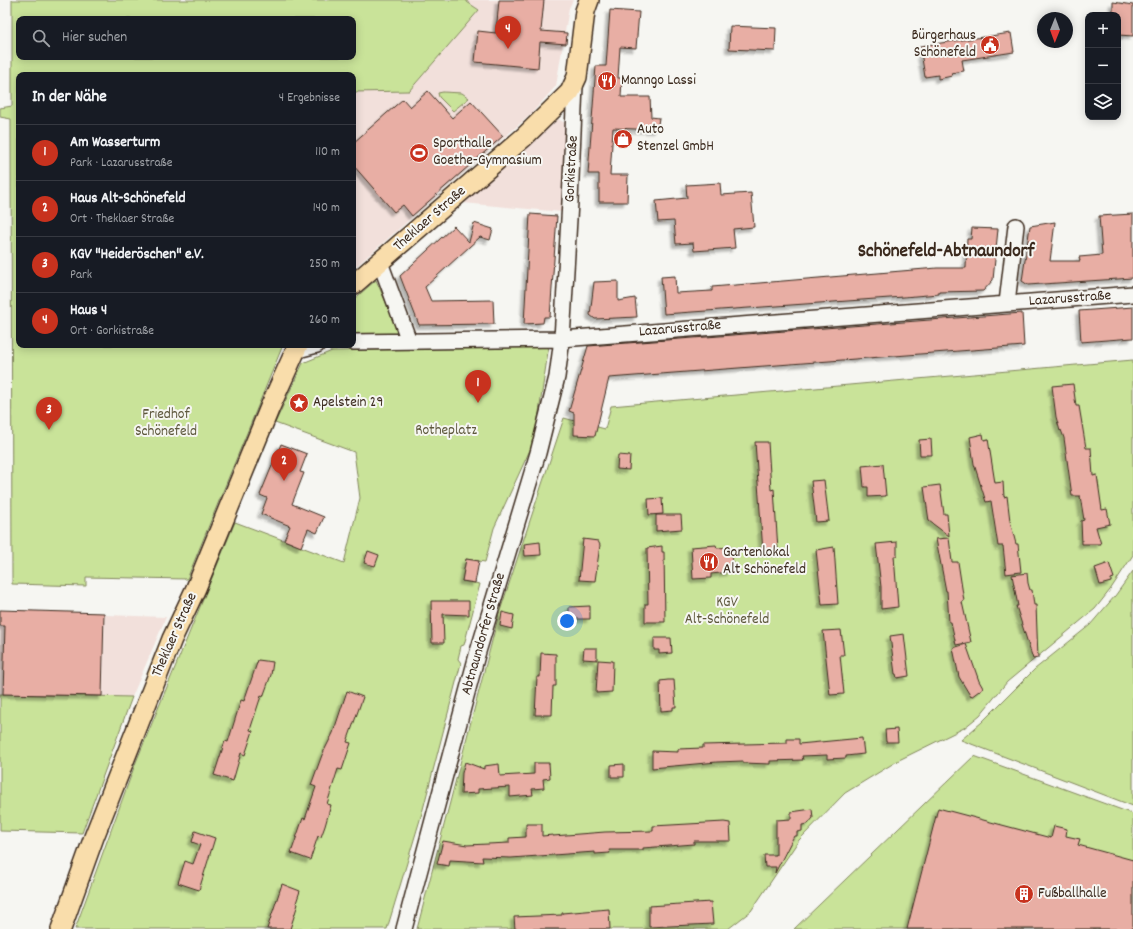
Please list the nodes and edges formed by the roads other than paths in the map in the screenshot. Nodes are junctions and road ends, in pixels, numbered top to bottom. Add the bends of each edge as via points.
1 (589, 0) edge
2 (574, 85) junction
3 (1016, 226) dead end
4 (380, 262) junction
5 (356, 282) edge
6 (1133, 294) edge
7 (1007, 303) junction
8 (562, 339) junction
9 (409, 341) junction
10 (356, 342) edge
11 (296, 348) edge
12 (61, 929) edge
13 (404, 929) edge

1 - 2 main road, Gorkistraße
2 - 4 main road, Theklaer Straße via 566,98 543,120
2 - 8 street, Gorkistraße via 574,147
3 - 7 street, Lazarusstraße
4 - 5 main road, Theklaer Straße
4 - 9 street
6 - 7 street, Lazarusstraße
7 - 8 street, Lazarusstraße
8 - 9 street, Lazarusstraße
8 - 13 street, Abtnaundorfer Straße via 549,414 477,655
9 - 10 street, Lazarusstraße
11 - 12 main road, Theklaer Straße via 196,588 172,639 94,836

